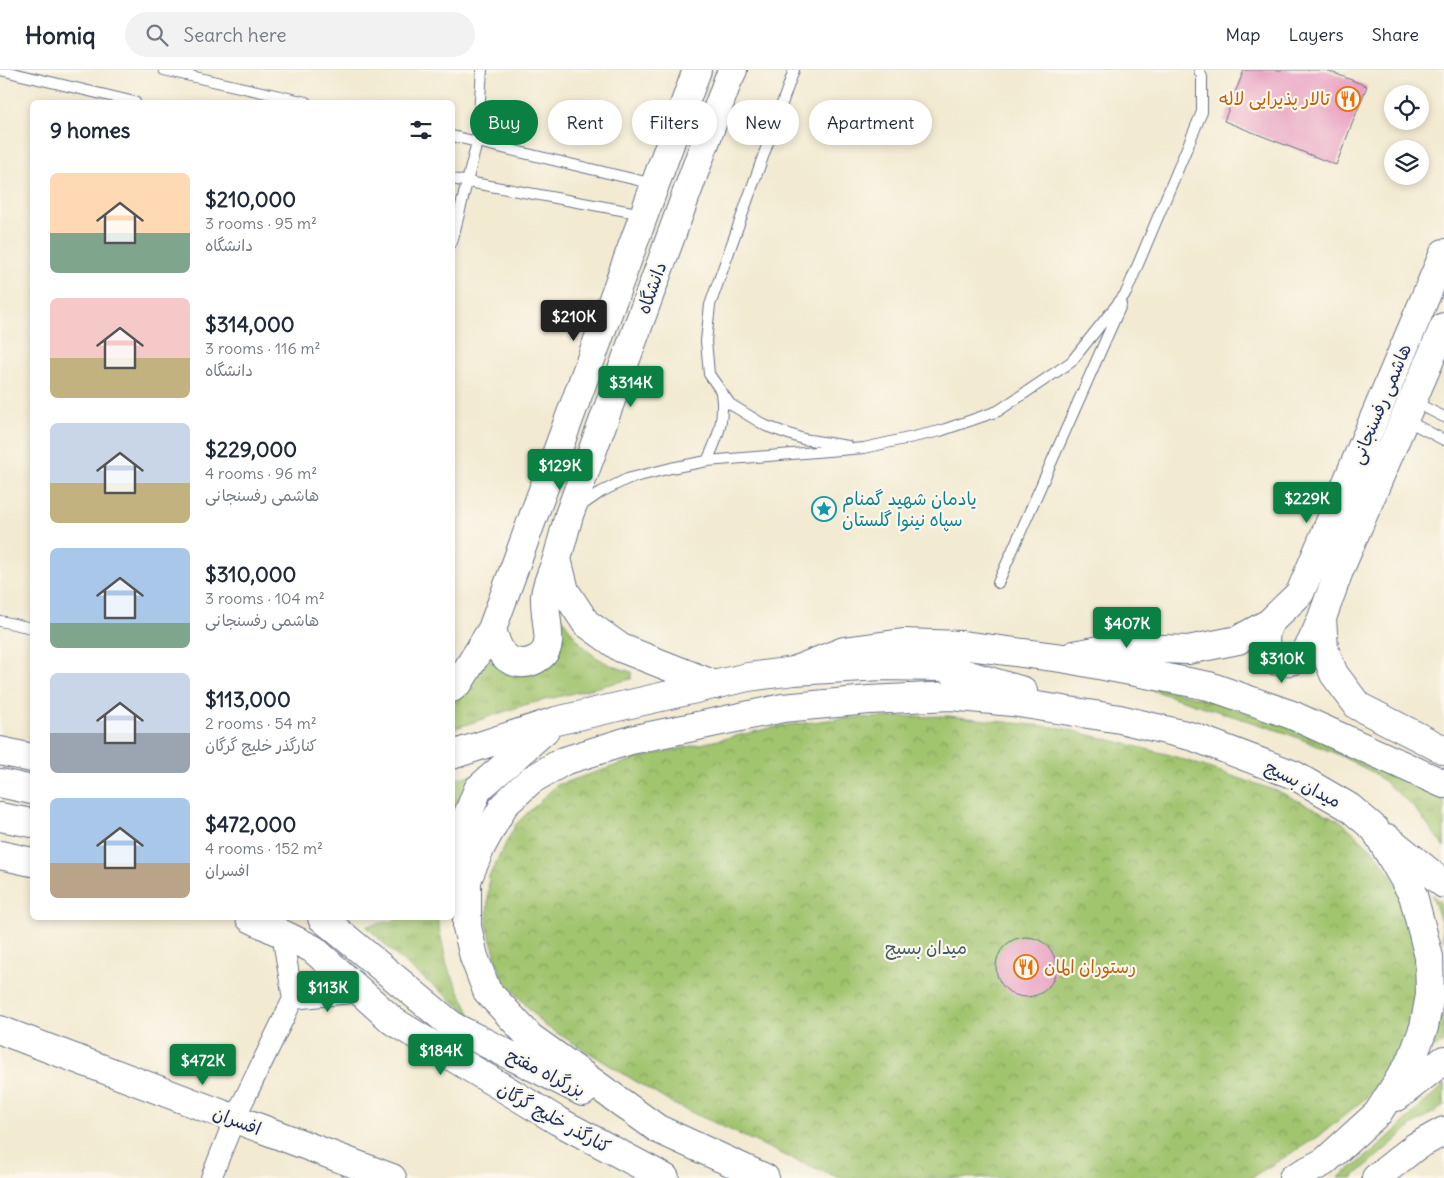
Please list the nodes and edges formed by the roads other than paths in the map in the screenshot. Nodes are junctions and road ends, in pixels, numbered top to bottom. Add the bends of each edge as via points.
1 (0, 70) edge
2 (164, 70) edge
3 (482, 70) edge
4 (697, 70) edge
5 (734, 70) edge
6 (794, 70) edge
7 (1199, 70) edge
8 (127, 100) edge
9 (297, 100) edge
10 (480, 100) edge
11 (455, 137) edge
12 (470, 140) edge
13 (476, 145) edge
14 (490, 145) edge
15 (455, 180) edge
16 (468, 182) junction
17 (655, 184) junction
18 (644, 214) junction
19 (455, 231) edge
20 (1444, 253) edge
21 (1126, 293) junction
22 (1444, 327) edge
23 (721, 390) junction
24 (1409, 410) junction
25 (1444, 417) edge
26 (1444, 440) edge
27 (864, 448) junction
28 (707, 462) junction
29 (552, 466) junction
30 (583, 477) junction
31 (569, 515) junction
32 (557, 559) junction
33 (998, 584) dead end
34 (1322, 618) junction
35 (0, 621) edge
36 (1269, 623) junction
37 (30, 628) edge
38 (492, 630) junction
39 (1062, 658) junction
40 (794, 671) junction
41 (715, 684) junction
42 (455, 685) edge
43 (1120, 719) junction
44 (556, 721) junction
45 (1444, 750) edge
46 (0, 751) edge
47 (455, 753) edge
48 (30, 758) edge
49 (0, 783) edge
50 (1444, 784) edge
51 (30, 790) edge
52 (0, 817) edge
53 (30, 824) edge
54 (1374, 829) junction
55 (0, 855) edge
56 (30, 862) edge
57 (467, 880) junction
58 (1444, 884) edge
59 (254, 920) edge
60 (324, 920) edge
61 (282, 934) junction
62 (360, 992) junction
63 (293, 999) junction
64 (0, 1030) edge
65 (1444, 1060) edge
66 (1378, 1112) junction
67 (234, 1120) junction
68 (658, 1130) junction
69 (1444, 1131) edge
70 (211, 1178) edge
71 (392, 1178) edge
72 (665, 1178) edge
73 (765, 1178) edge
74 (1293, 1178) edge
75 (1376, 1178) edge

1 - 8 lane
2 - 9 lane
3 - 10 lane
4 - 17 main road, دانشگاه
5 - 30 main road, دانشگاه
6 - 23 lane via 710,305 706,341 709,374
7 - 21 lane via 1202,112
11 - 12 lane
13 - 16 lane
14 - 17 lane
15 - 16 lane
16 - 18 lane
16 - 19 lane
17 - 18 main road, دانشگاه
18 - 29 main road, دانشگاه
20 - 36 main road, هاشمی رفسنجانی via 1300,592
21 - 27 lane via 1071,362 998,411 940,431
21 - 33 lane
22 - 24 main road, هاشمی رفسنجانی
23 - 27 lane via 730,404 766,426 803,438
23 - 28 lane via 723,409 719,436
24 - 25 lane
24 - 26 lane
24 - 34 main road, هاشمی رفسنجانی
27 - 28 lane
28 - 31 lane via 627,479 600,492
29 - 30 main road
29 - 38 main road, دانشگاه
30 - 31 main road, دانشگاه
31 - 32 main road, دانشگاه
32 - 38 main road via 545,593 548,643 541,657 524,664 508,660 497,646
32 - 41 main road, دانشگاه via 565,591 586,623 621,648
34 - 36 main road via 1313,640 1300,658 1286,663 1272,660 1265,648
34 - 45 main road, هاشمی رفسنجانی via 1324,649 1331,666 1358,706
35 - 37 lane
36 - 39 main road, هاشمی رفسنجانی via 1238,640 1188,650 1116,647
38 - 42 main road, دانشگاه
39 - 40 main road via 961,645 903,643 844,651
39 - 50 main road via 1209,686 1292,715
40 - 41 main road
40 - 43 main road via 881,666 942,667
41 - 44 main road
43 - 54 main road, میدان بسیج via 1194,737 1294,775 1349,808
43 - 57 main road, میدان بسیج via 1012,702 942,697 783,708 631,740 564,761 531,780 504,805
44 - 47 main road
44 - 57 main road via 478,789 464,824 460,854
46 - 48 main road
49 - 51 main road
52 - 53 main road
54 - 58 main road
54 - 66 main road, میدان بسیج via 1413,895 1429,957 1430,995 1424,1027 1412,1060
55 - 56 main road
57 - 68 main road, میدان بسیج via 467,927 487,991 530,1037
59 - 61 main road, کنارگذر خلیج گرگان
60 - 68 main road, بزرگراه مفتح via 454,1027
61 - 62 main road, کنارگذر خلیج گرگان via 313,949
61 - 63 street
62 - 63 street
62 - 72 main road, کنارگذر خلیج گرگان via 393,1021 490,1082
63 - 67 street
64 - 67 main road, افسران
65 - 66 main road
66 - 74 main road, میدان بسیج via 1324,1162
67 - 70 street
67 - 71 main road, افسران
68 - 73 main road, میدان بسیج
69 - 75 main road via 1415,1147

